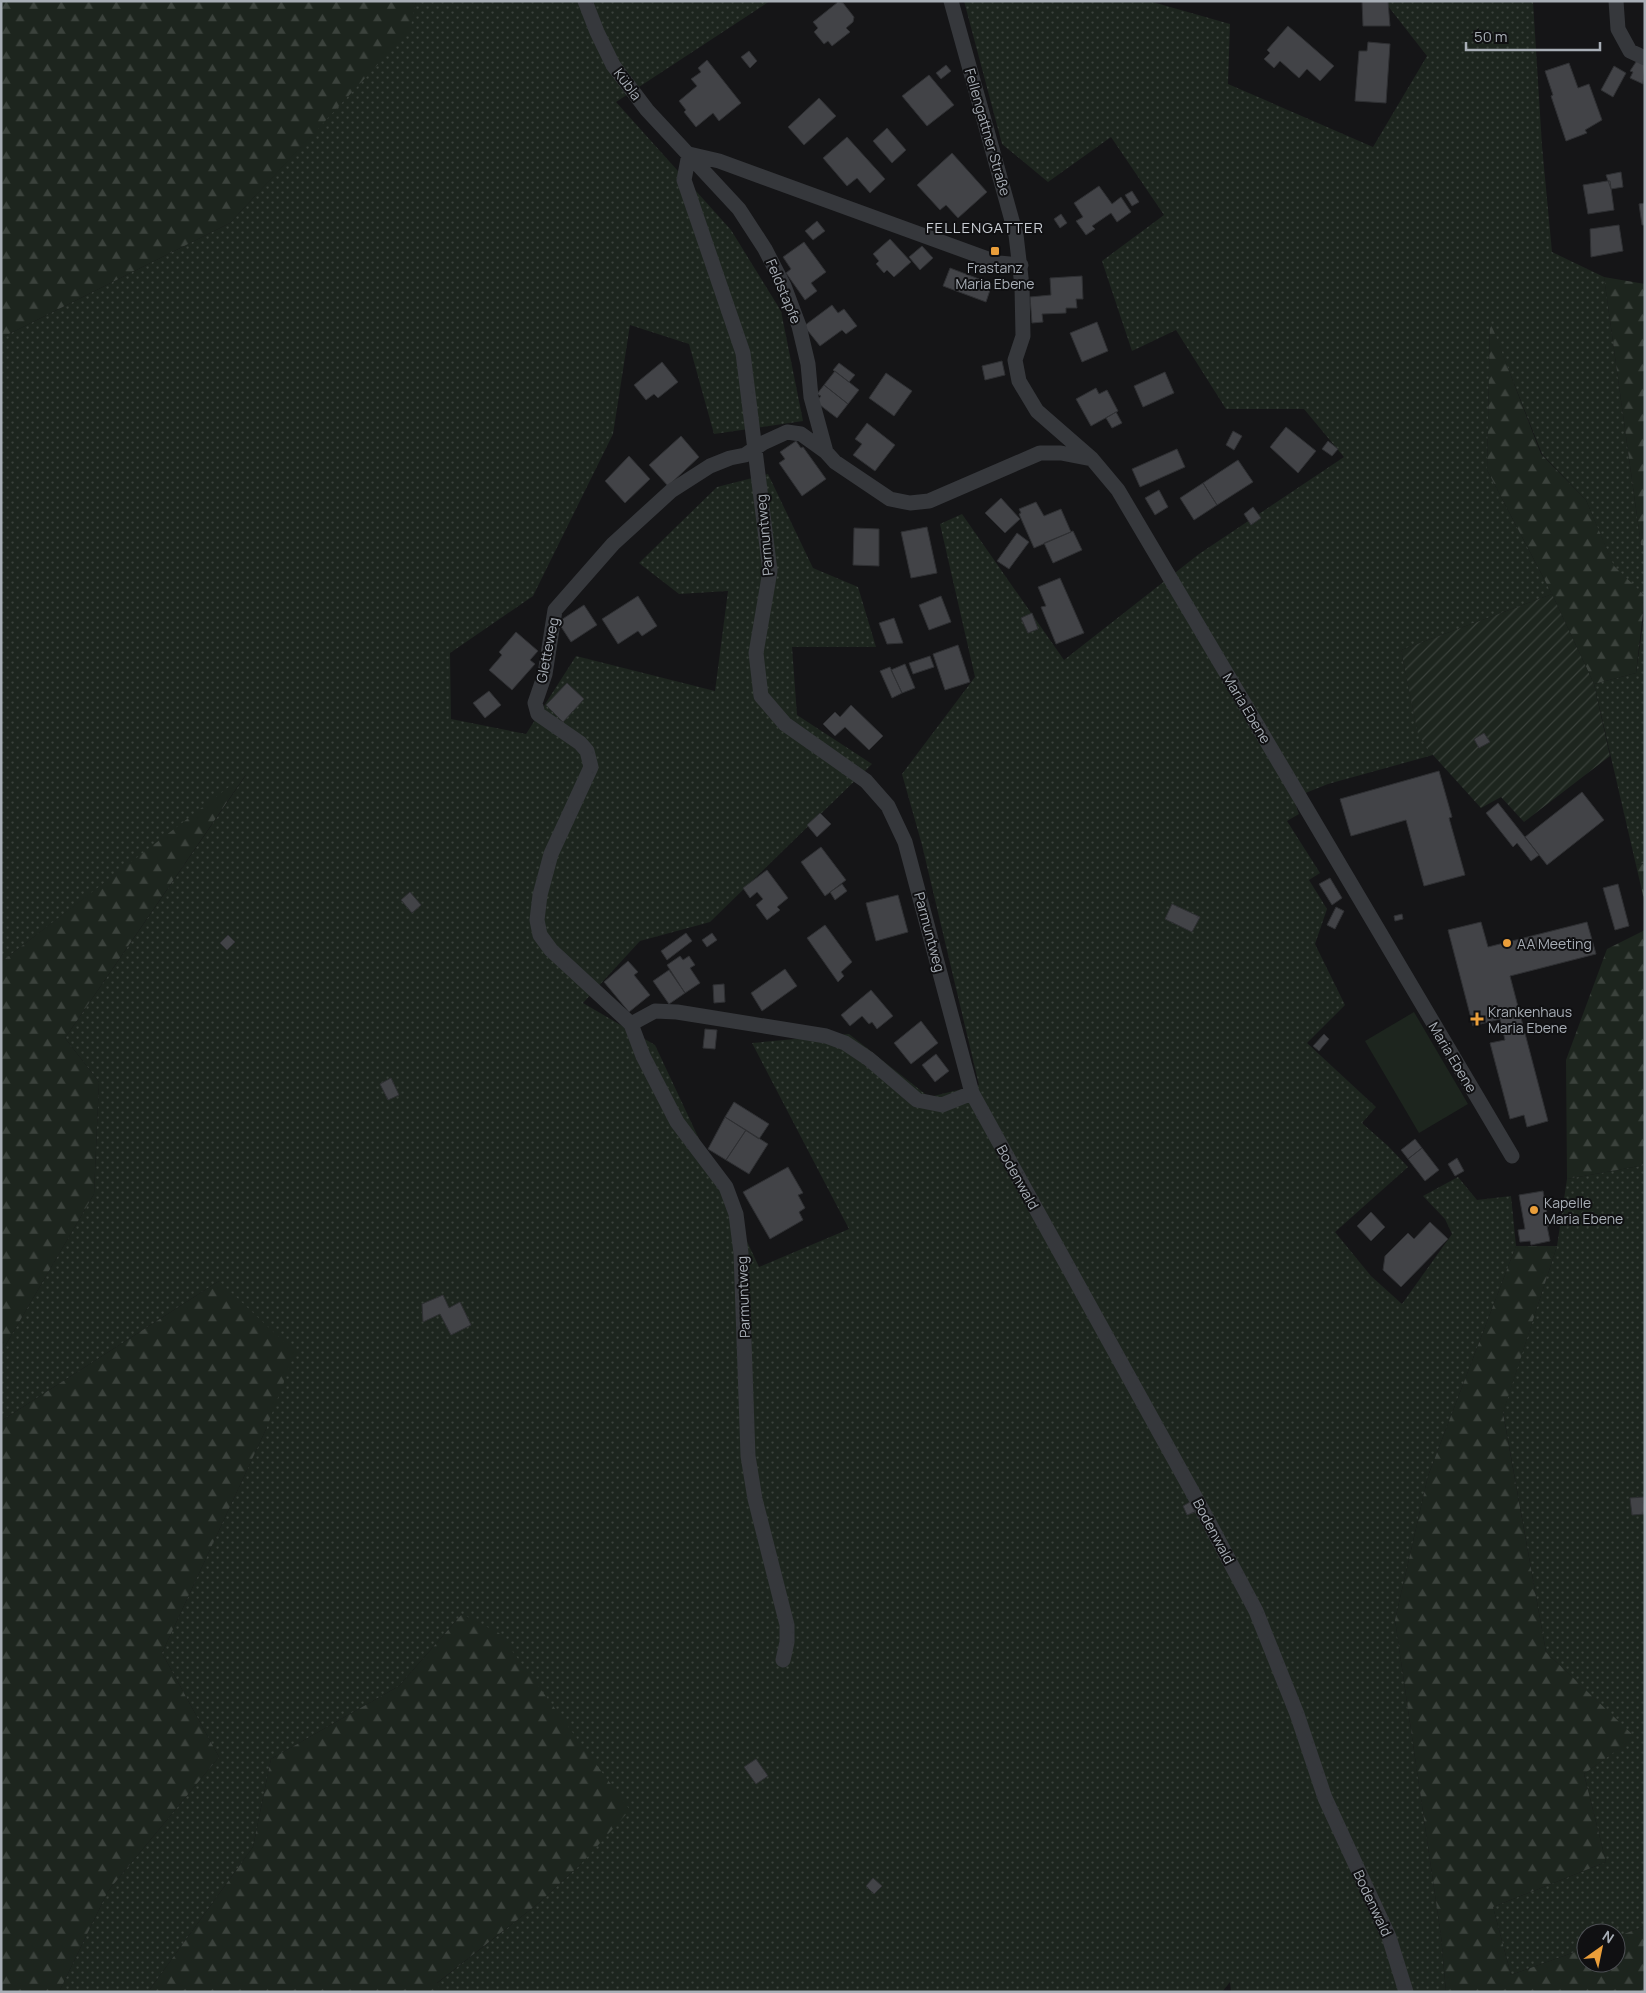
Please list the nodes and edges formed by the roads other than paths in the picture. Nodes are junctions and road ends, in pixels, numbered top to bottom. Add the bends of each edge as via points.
1 (585, 1) edge
2 (951, 1) edge
3 (1616, 1) edge
4 (1645, 58) edge
5 (689, 154) junction
6 (1020, 265) junction
7 (754, 449) junction
8 (826, 452) junction
9 (1092, 459) junction
10 (631, 1024) junction
11 (972, 1093) junction
12 (1512, 1156) dead end
13 (783, 1660) dead end
14 (1406, 1992) edge

1 - 5 street, Kübla via 613,65 647,110
2 - 6 street, Fellengattner Straße via 1007,200
3 - 4 street via 1618,29 1630,51
5 - 6 street via 720,161 999,263
5 - 7 street, Parmuntweg via 684,180 743,353
5 - 8 street, Feldstapfe via 739,209 784,286 799,326 808,364 811,397
6 - 9 street, Maria Ebene via 1023,336 1015,360 1019,381 1037,411
7 - 8 street via 787,432 801,434
7 - 10 street, Gletteweg via 690,477 670,491 593,564 555,610 545,674 535,702 538,714 584,747 591,767 550,854 540,895 537,920 540,935 551,950
7 - 11 street, Parmuntweg via 770,571 756,652 761,696 785,724 866,782 888,806 905,842
8 - 9 street via 870,488 910,503 929,501 1040,453
9 - 12 street, Maria Ebene via 1118,490
10 - 11 street via 656,1011 678,1012 826,1036 862,1054 917,1100 942,1106
10 - 13 street, Parmuntweg via 643,1056 677,1122 726,1187 736,1214 741,1253 748,1456 755,1499 787,1625
11 - 14 street, Bodenwald via 1256,1611 1297,1714 1325,1798 1389,1937

